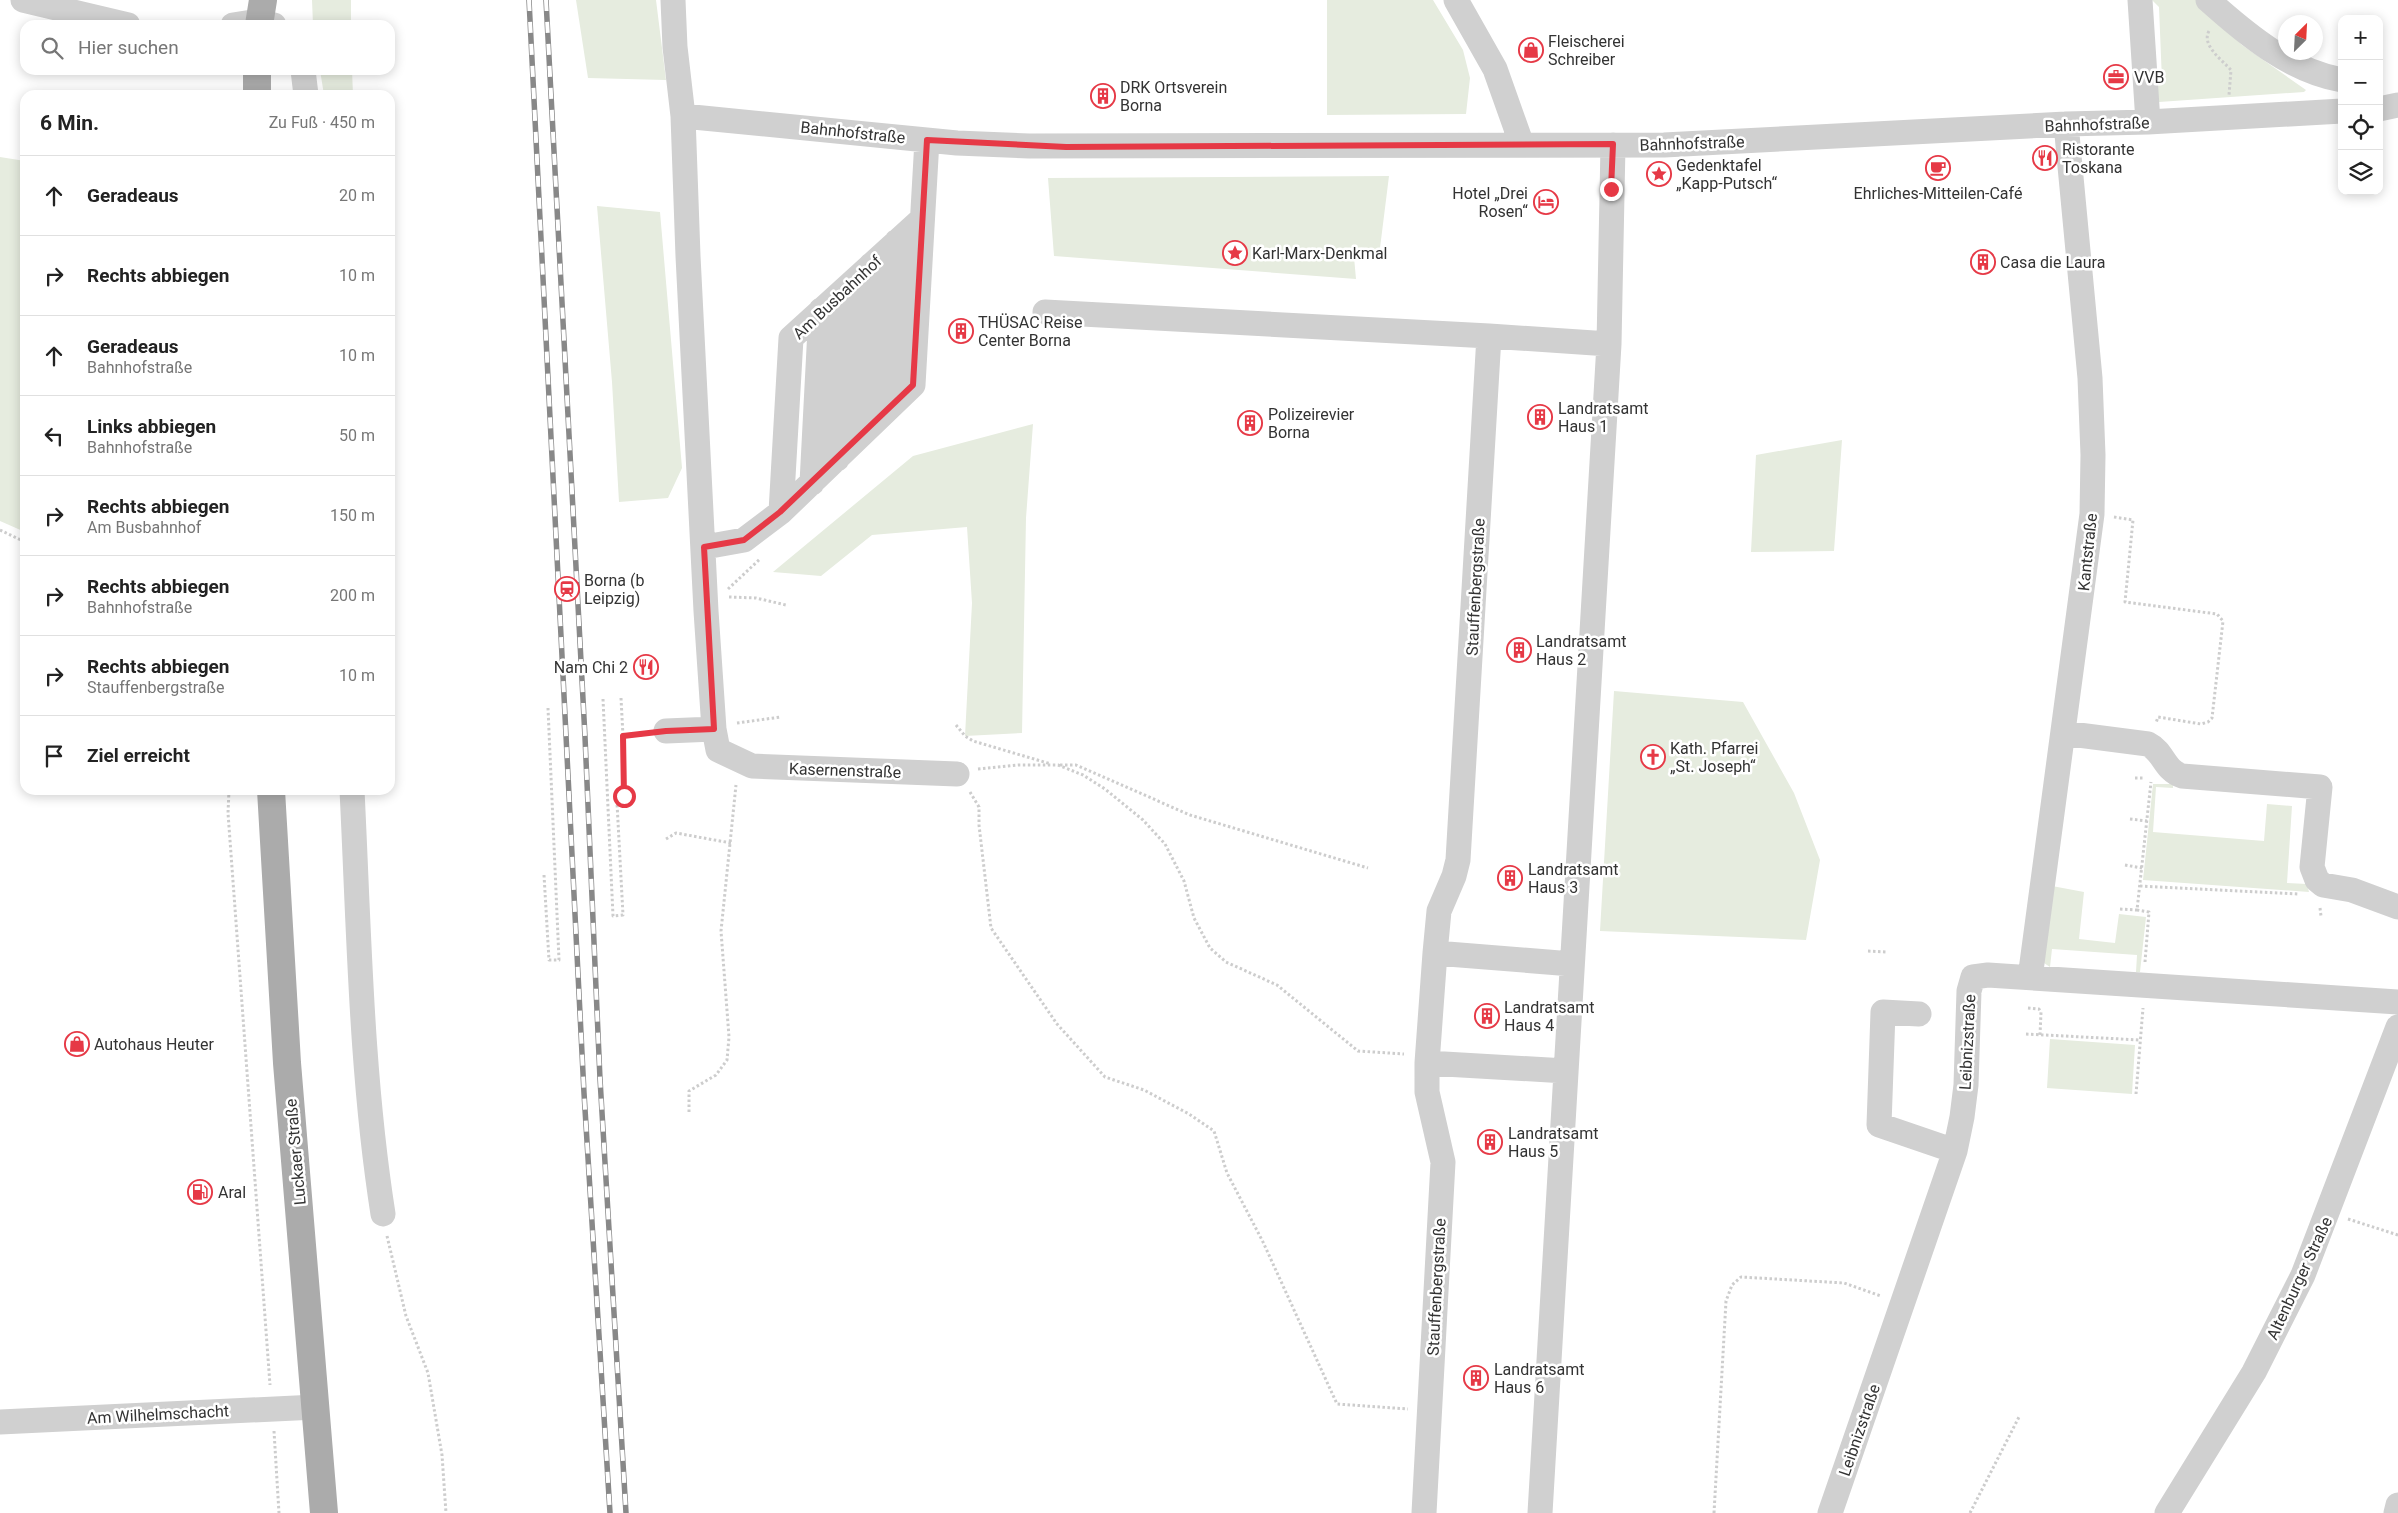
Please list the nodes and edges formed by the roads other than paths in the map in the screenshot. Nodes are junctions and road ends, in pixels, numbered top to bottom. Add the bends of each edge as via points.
1 (23, 0) edge
2 (673, 0) edge
3 (1456, 0) edge
4 (2140, 0) edge
5 (2214, 6) edge
6 (107, 20) edge
7 (257, 75) edge
8 (304, 75) edge
9 (2338, 79) edge
10 (257, 90) edge
11 (305, 90) edge
12 (2398, 105) edge
13 (2383, 108) edge
14 (2338, 111) edge
15 (684, 116) junction
16 (2148, 122) junction
17 (2066, 124) junction
18 (927, 140) junction
19 (1613, 144) junction
20 (1522, 145) junction
21 (922, 219) junction
22 (897, 241) junction
23 (871, 265) junction
24 (846, 288) junction
25 (821, 310) junction
26 (1045, 312) dead end
27 (1489, 336) junction
28 (1609, 344) junction
29 (888, 409) junction
30 (862, 434) junction
31 (837, 459) junction
32 (812, 483) junction
33 (780, 512) junction
34 (704, 547) junction
35 (722, 726) junction
36 (666, 731) road end
37 (2063, 733) junction
38 (957, 774) road end
39 (272, 795) edge
40 (352, 795) edge
41 (2398, 907) edge
42 (1435, 953) junction
43 (1572, 964) junction
44 (2030, 978) junction
45 (2398, 1002) edge
46 (1919, 1014) dead end
47 (2398, 1027) edge
48 (1427, 1059) junction
49 (1566, 1071) junction
50 (1955, 1151) junction
51 (383, 1214) road end
52 (316, 1407) junction
53 (0, 1422) edge
54 (2398, 1505) edge
55 (324, 1513) edge
56 (1424, 1513) edge
57 (1540, 1513) edge
58 (1830, 1513) edge
59 (2167, 1513) edge
60 (2396, 1513) edge

1 - 6 street
2 - 15 street
3 - 20 street via 1495,69
4 - 16 street
5 - 9 street via 2251,37 2304,69
7 - 10 main road
8 - 11 street
12 - 13 street
14 - 16 street, Bahnhofstraße
15 - 18 street, Bahnhofstraße
15 - 34 street
16 - 17 street, Bahnhofstraße
17 - 19 street, Bahnhofstraße via 1664,145
17 - 37 street, Kantstraße via 2090,378 2093,455 2092,514
18 - 20 street, Bahnhofstraße via 1048,147
18 - 21 street
19 - 20 street, Bahnhofstraße
19 - 28 street
21 - 22 street, Am Busbahnhof
21 - 29 street via 913,385
22 - 23 street, Am Busbahnhof
22 - 29 street
23 - 24 street, Am Busbahnhof
23 - 30 street
24 - 25 street, Am Busbahnhof
24 - 31 street
25 - 32 street
25 - 33 street, Am Busbahnhof via 791,338
26 - 27 street
27 - 28 street
27 - 42 street, Stauffenbergstraße via 1459,845 1454,876 1439,911
28 - 43 street
29 - 30 street
30 - 31 street
31 - 32 street
32 - 33 street
33 - 34 street via 744,540
34 - 35 street via 713,604
35 - 36 street
35 - 38 street, Kasernenstraße via 718,750 752,766
37 - 41 street via 2148,744 2156,748 2167,768 2182,776 2320,788 2312,867 2317,880 2323,885 2352,890
37 - 44 street, Kantstraße
39 - 52 main road, Luckaer Straße via 285,1026
40 - 51 street via 366,1066 372,1141
42 - 43 street
42 - 48 street, Stauffenbergstraße
43 - 49 street
44 - 45 street, Leibnizstraße
44 - 50 street, Leibnizstraße via 1973,976 1969,991 1962,1117
46 - 50 street via 1883,1012 1879,1125
47 - 59 street, Altenburger Straße via 2303,1275 2254,1372
48 - 49 street
48 - 56 street, Stauffenbergstraße via 1427,1092 1443,1162
49 - 57 street
50 - 58 street, Leibnizstraße
52 - 53 street, Am Wilhelmschacht
52 - 55 main road, Luckaer Straße
54 - 60 street

